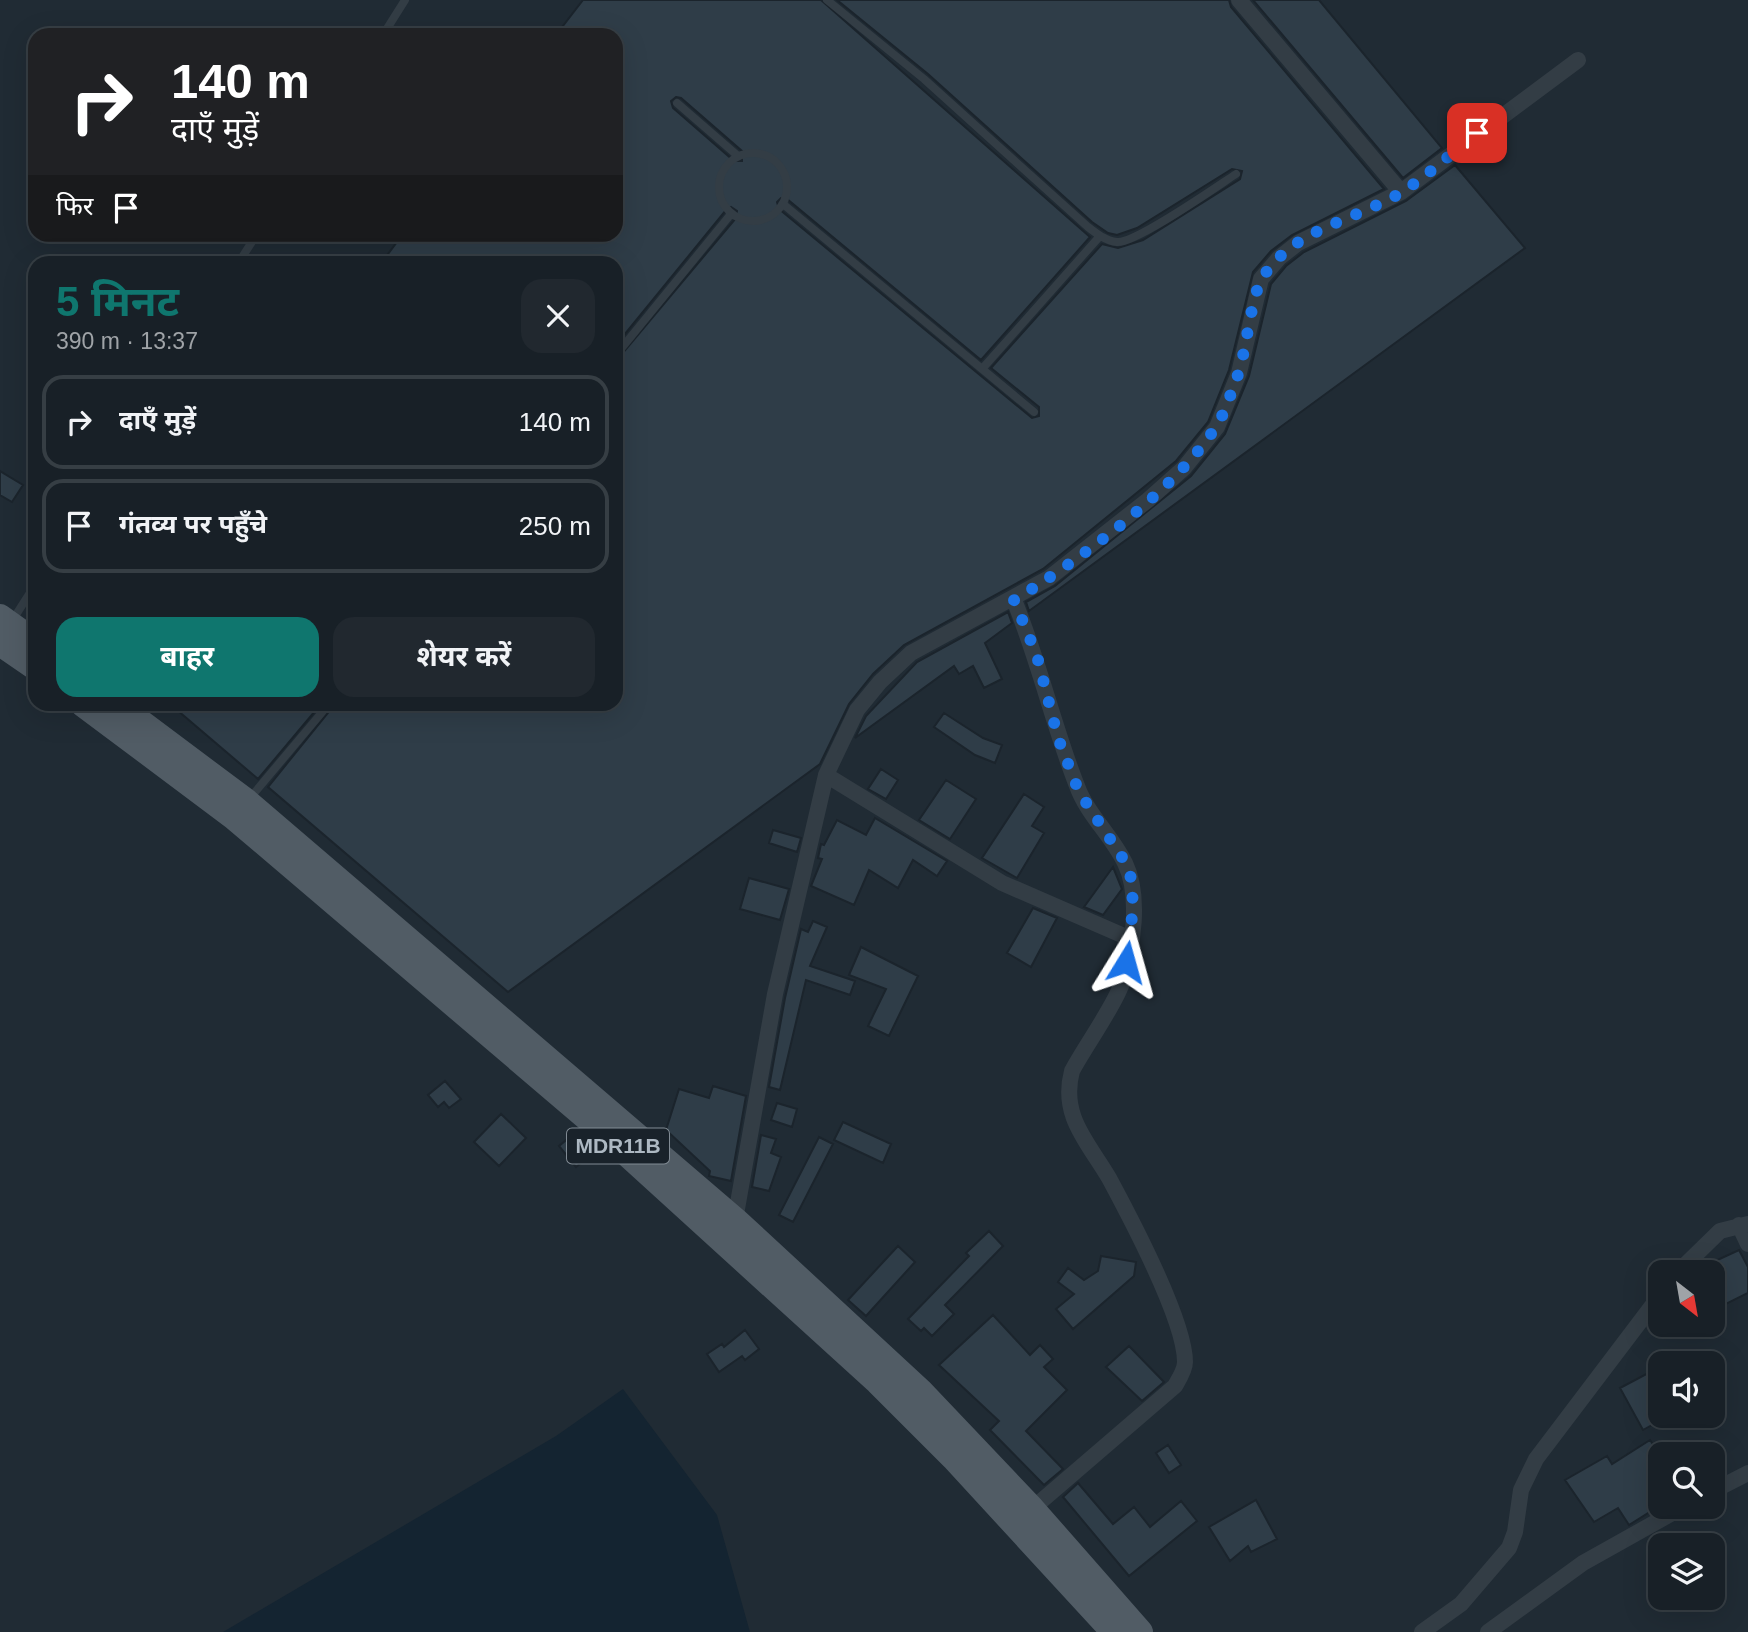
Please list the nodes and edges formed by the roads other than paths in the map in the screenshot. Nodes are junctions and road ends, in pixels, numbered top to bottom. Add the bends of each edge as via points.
1 (405, 0) edge
2 (827, 0) edge
3 (1239, 0) edge
4 (387, 28) edge
5 (1578, 60) dead end
6 (677, 103) dead end
7 (738, 156) junction
8 (1236, 174) dead end
9 (1401, 192) junction
10 (783, 204) junction
11 (731, 214) junction
12 (1100, 236) junction
13 (623, 346) edge
14 (982, 369) junction
15 (1034, 412) dead end
16 (28, 594) edge
17 (1014, 600) junction
18 (3, 628) edge
19 (28, 639) edge
20 (28, 658) edge
21 (92, 711) edge
22 (125, 711) edge
23 (322, 711) edge
24 (827, 775) junction
25 (247, 802) junction
26 (1131, 939) junction
27 (1744, 1224) edge
28 (737, 1233) junction
29 (1748, 1244) edge
30 (1690, 1260) edge
31 (1648, 1311) edge
32 (1748, 1473) edge
33 (1725, 1485) edge
34 (1032, 1509) junction
35 (1662, 1519) edge
36 (1114, 1632) edge
37 (1140, 1632) edge
38 (1422, 1632) edge
39 (1488, 1632) edge

1 - 4 lane
2 - 12 lane via 924,79
3 - 9 street
5 - 9 street
6 - 7 lane
7 - 10 lane via 759,153 778,163 787,182
7 - 11 lane via 729,162 719,181 723,205
8 - 12 lane via 1143,233 1120,243
9 - 17 street via 1320,231 1279,258 1261,279 1239,373 1217,427 1184,468 1148,500
10 - 11 lane via 765,219 753,222
10 - 14 lane
11 - 13 lane
12 - 14 lane
14 - 15 lane
16 - 18 lane
17 - 24 street via 911,653 857,710
17 - 26 street via 1037,656 1058,738 1079,792 1124,860 1133,883
18 - 19 main road
18 - 20 main road
21 - 28 main road, MDR11B via 234,817 590,1121
22 - 25 main road, MDR11B
23 - 25 lane
24 - 26 street via 1002,883
24 - 28 street via 775,993
25 - 28 main road, MDR11B
26 - 34 street via 1122,985 1072,1071 1069,1107 1076,1128 1108,1177 1154,1268 1183,1343 1185,1365 1175,1387
27 - 29 street
27 - 30 street via 1720,1231
28 - 34 main road, MDR11B via 920,1391
28 - 36 main road, MDR11B
31 - 38 street via 1536,1459 1521,1490 1509,1548 1461,1604
32 - 33 street
34 - 37 main road, MDR11B
35 - 39 street via 1583,1563

